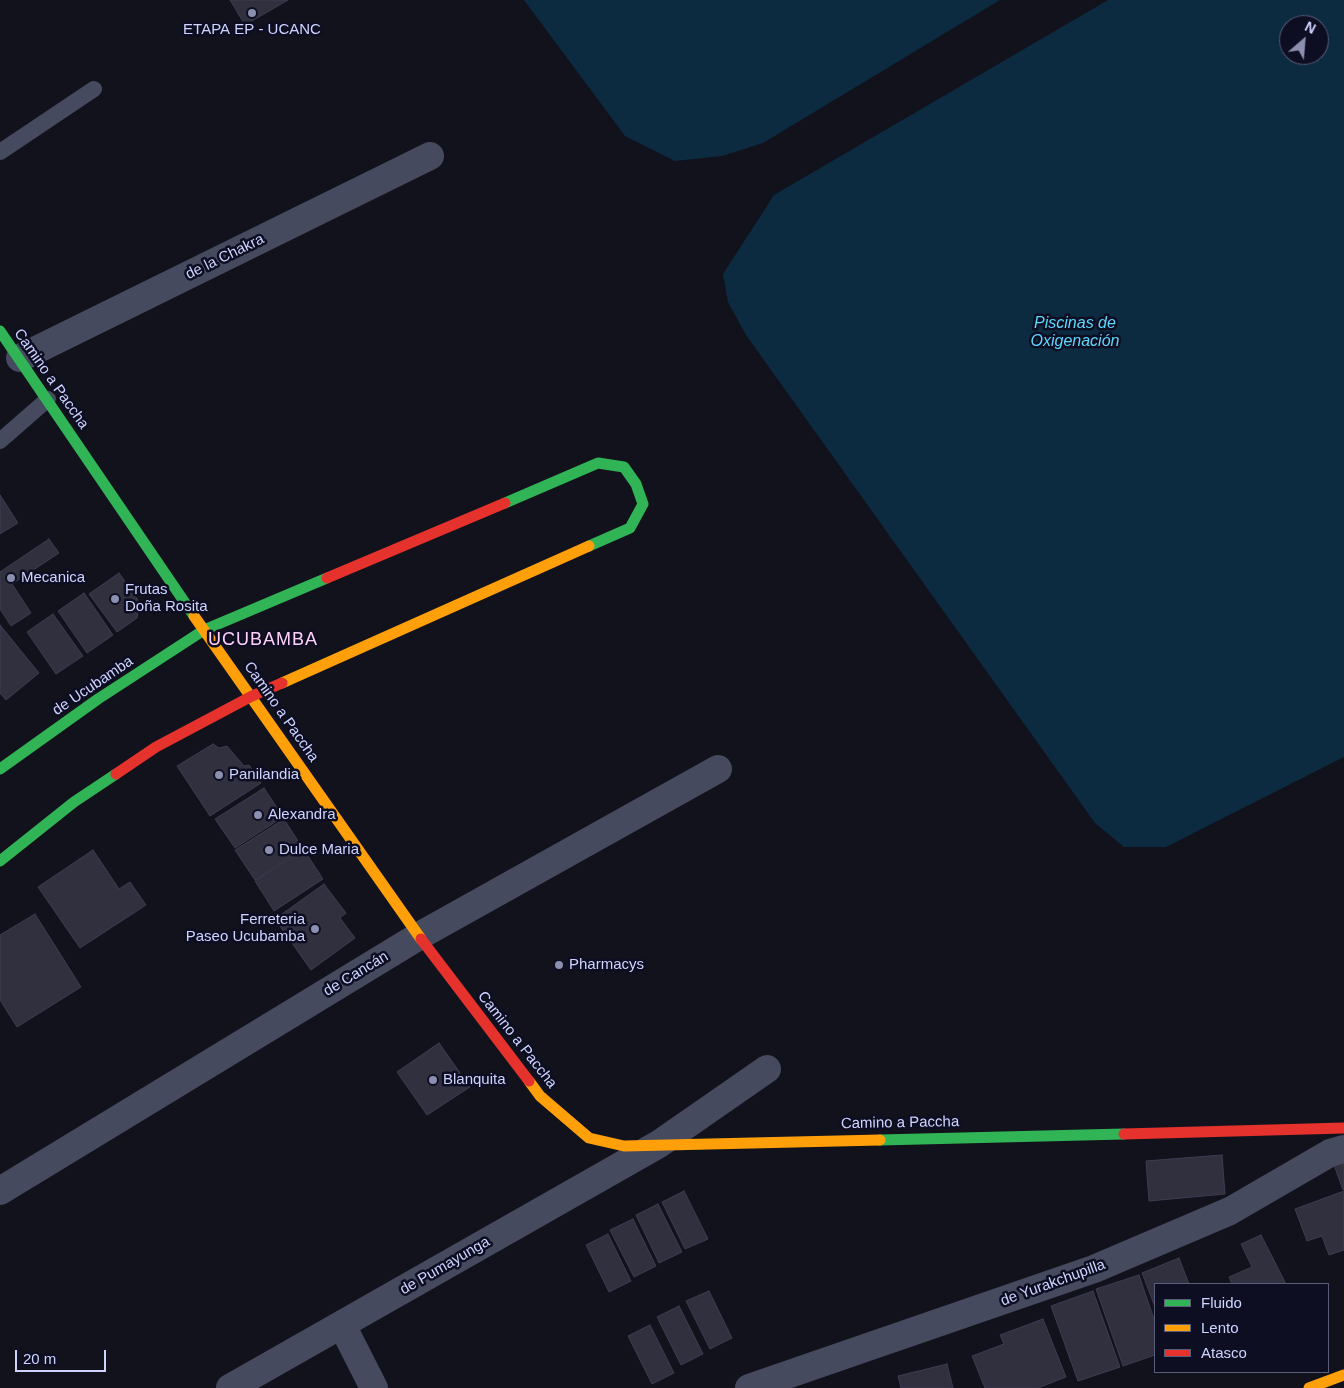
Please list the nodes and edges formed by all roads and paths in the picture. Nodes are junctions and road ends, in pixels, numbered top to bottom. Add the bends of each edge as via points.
1 (94, 89) dead end
2 (0, 152) edge
3 (430, 156) dead end
4 (0, 331) edge
5 (20, 358) junction
6 (48, 400) junction
7 (0, 442) edge
8 (204, 630) junction
9 (252, 696) junction
10 (0, 769) edge
11 (718, 769) dead end
12 (0, 861) edge
13 (419, 936) junction
14 (767, 1069) dead end
15 (1344, 1128) edge
16 (659, 1144) junction
17 (1344, 1149) edge
18 (0, 1191) edge
19 (342, 1325) junction
20 (1344, 1375) edge
21 (230, 1388) edge
22 (374, 1388) edge
23 (749, 1388) edge
24 (1309, 1388) edge

1 - 2 lane
3 - 5 street, de la Chakra
4 - 5 main road, Camino a Paccha
5 - 6 main road, Camino a Paccha
6 - 7 lane
6 - 8 main road, Camino a Paccha
8 - 9 main road, Camino a Paccha
8 - 9 main road, de Ucubamba via 598,463 624,467 636,484 642,504 630,528
8 - 10 main road, de Ucubamba via 98,699
9 - 12 main road, de Ucubamba via 156,747 74,802
9 - 13 main road, Camino a Paccha
11 - 13 street, de Cancán
13 - 16 main road, Camino a Paccha via 540,1096 589,1138 624,1146
13 - 18 street, de Cancán
14 - 16 street, de Pumayunga
15 - 16 main road, Camino a Paccha
16 - 19 street, de Pumayunga
17 - 23 street, de Yurakchupilla via 1330,1153 1230,1210 1094,1269
19 - 21 street, de Pumayunga
19 - 22 street
20 - 24 main road

